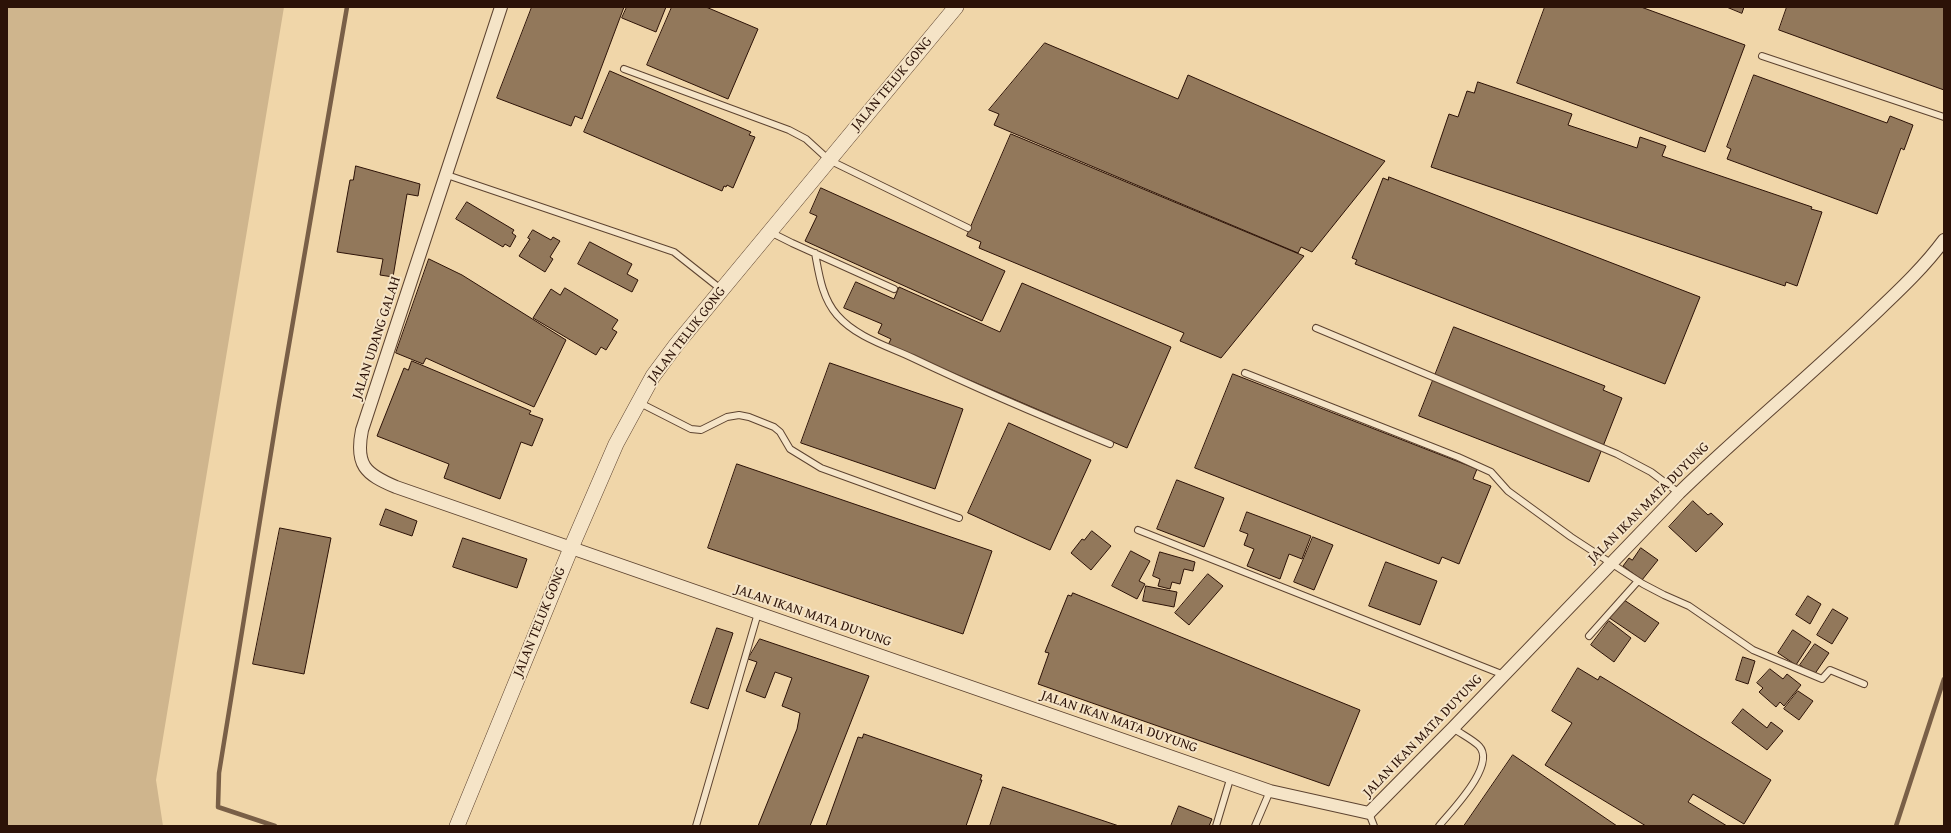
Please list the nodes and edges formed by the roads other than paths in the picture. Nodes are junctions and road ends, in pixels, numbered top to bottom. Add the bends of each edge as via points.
1 (501, 7) edge
2 (956, 7) edge
3 (1762, 56) dead end
4 (624, 69) dead end
5 (1944, 117) edge
6 (829, 160) junction
7 (447, 175) junction
8 (968, 228) dead end
9 (770, 232) junction
10 (1944, 240) edge
11 (816, 253) junction
12 (894, 289) dead end
13 (722, 290) junction
14 (1316, 328) dead end
15 (1245, 373) dead end
16 (638, 402) junction
17 (1110, 444) dead end
18 (1679, 493) junction
19 (960, 518) dead end
20 (1138, 530) dead end
21 (570, 548) junction
22 (1611, 562) junction
23 (1638, 581) junction
24 (758, 613) junction
25 (1589, 636) dead end
26 (1504, 675) junction
27 (1864, 684) dead end
28 (1454, 728) junction
29 (1231, 776) junction
30 (1270, 791) junction
31 (1369, 813) junction
32 (457, 826) edge
33 (696, 826) edge
34 (1216, 826) edge
35 (1255, 826) edge
36 (1374, 826) edge
37 (1439, 826) edge

1 - 7 street, JALAN UDANG GALAH
2 - 6 street, JALAN TELUK GONG
3 - 5 lane
4 - 6 lane via 789,130 806,139
6 - 8 lane
6 - 9 street, JALAN TELUK GONG
7 - 13 lane via 674,252
7 - 21 street, JALAN UDANG GALAH via 362,430 362,464 372,476 396,488
9 - 11 lane
9 - 13 street, JALAN TELUK GONG
10 - 18 street, JALAN IKAN MATA DUYUNG via 1916,272 1836,350
11 - 12 lane
11 - 17 lane via 819,276 828,302 836,314 855,331 979,389
13 - 16 street, JALAN TELUK GONG via 676,345
14 - 18 lane via 1617,454 1651,472
15 - 22 lane via 1491,472 1508,491 1571,537
16 - 19 lane via 696,430 711,426 727,417 749,417 774,427 790,449 821,468
16 - 21 street, JALAN TELUK GONG via 616,444
18 - 22 street, JALAN IKAN MATA DUYUNG
20 - 26 lane
21 - 24 street, JALAN IKAN MATA DUYUNG
21 - 32 street, JALAN TELUK GONG
22 - 23 lane
22 - 26 street, JALAN IKAN MATA DUYUNG
23 - 25 lane
23 - 27 lane via 1664,596 1689,606 1753,650 1822,678 1830,670
24 - 29 street, JALAN IKAN MATA DUYUNG
24 - 33 lane
26 - 28 street, JALAN IKAN MATA DUYUNG
28 - 31 street, JALAN IKAN MATA DUYUNG
28 - 37 lane via 1479,746 1483,754 1483,764 1479,775
29 - 30 street, JALAN IKAN MATA DUYUNG
29 - 34 lane
30 - 31 street, JALAN IKAN MATA DUYUNG
30 - 35 lane
31 - 36 lane

